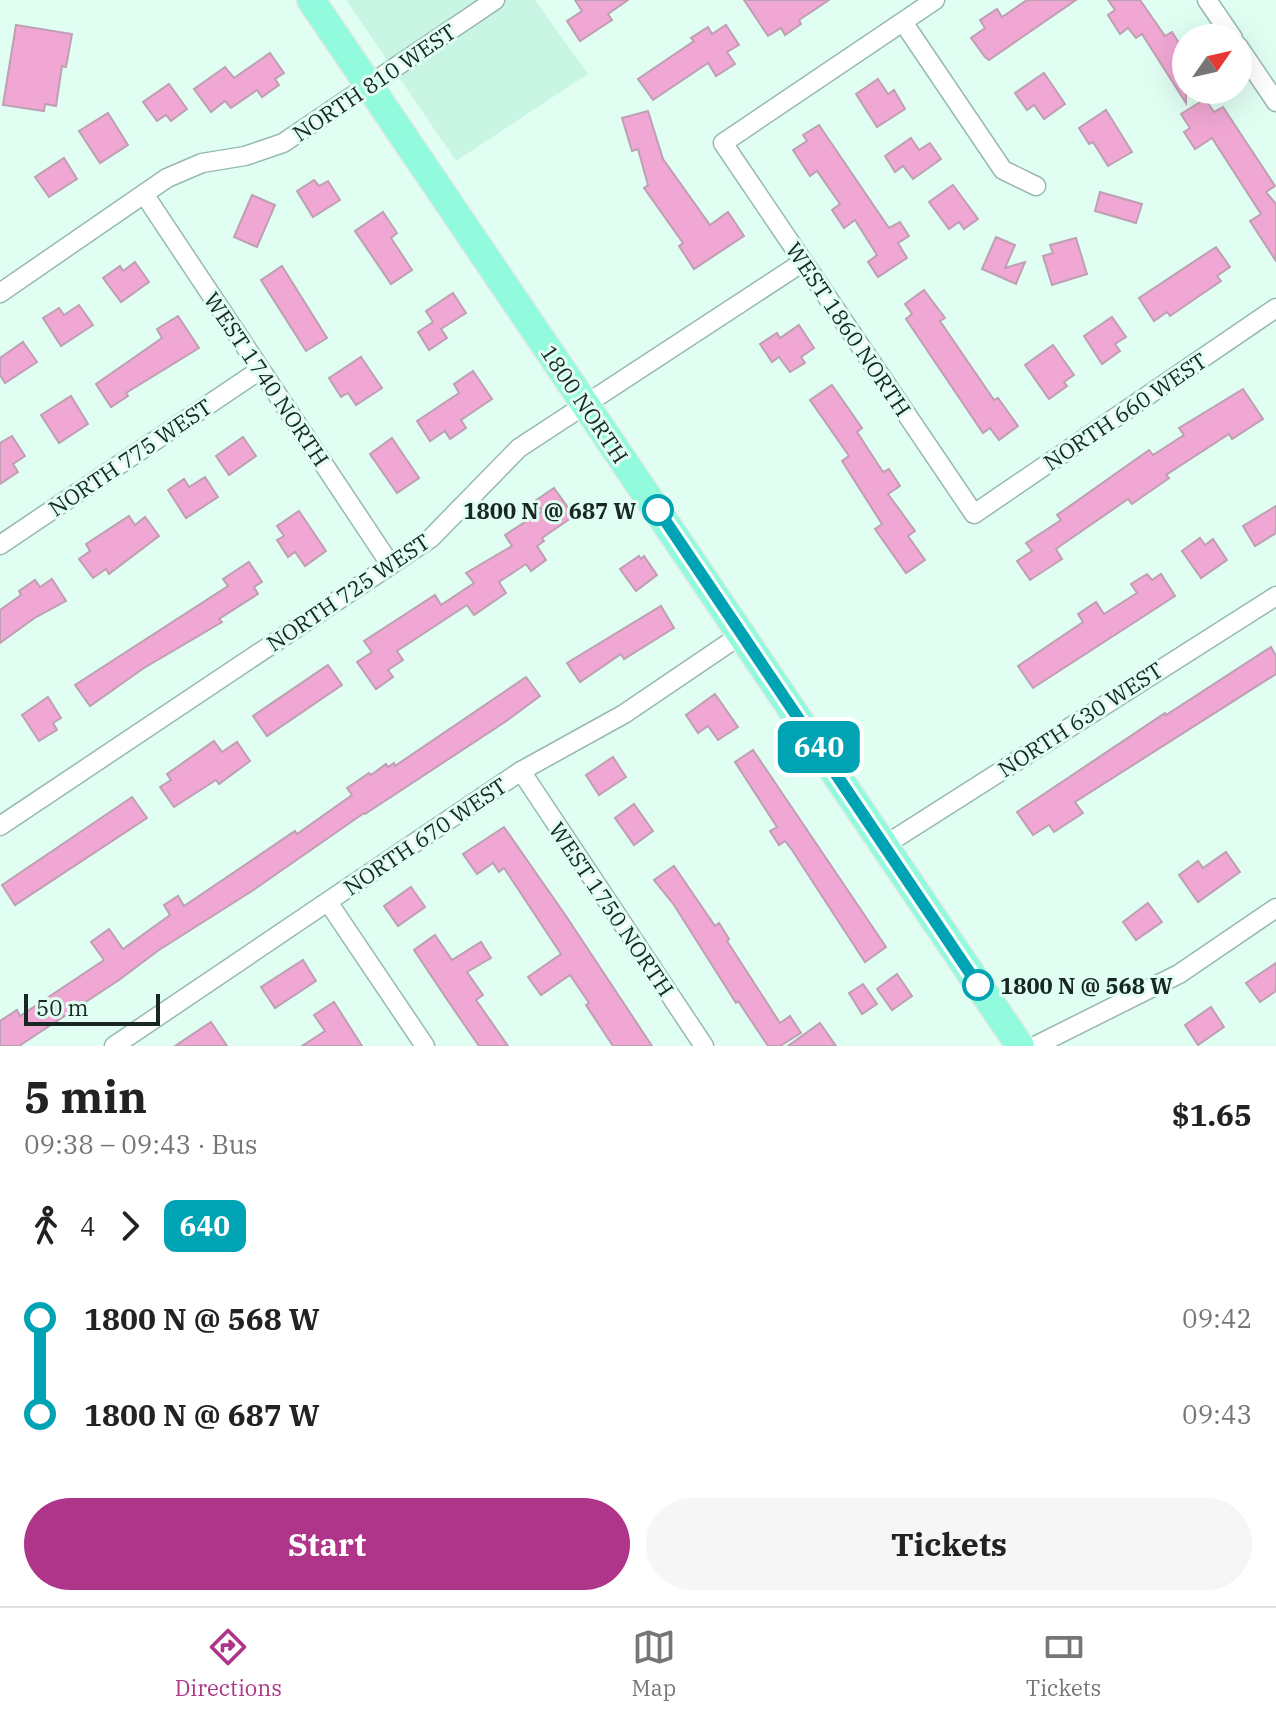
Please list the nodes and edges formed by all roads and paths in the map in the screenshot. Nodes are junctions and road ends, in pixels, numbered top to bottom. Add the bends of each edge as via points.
1 (311, 0) edge
2 (495, 0) edge
3 (935, 0) edge
4 (1207, 0) edge
5 (903, 22) junction
6 (1223, 24) edge
7 (1252, 67) edge
8 (369, 85) junction
9 (1276, 102) edge
10 (1036, 186) dead end
11 (144, 194) junction
12 (803, 262) junction
13 (0, 293) edge
14 (1276, 308) edge
15 (260, 370) junction
16 (586, 404) junction
17 (974, 514) joint
18 (0, 545) edge
19 (390, 564) junction
20 (1276, 596) edge
21 (742, 634) junction
22 (521, 771) junction
23 (0, 826) edge
24 (885, 845) junction
25 (328, 902) junction
26 (1276, 908) edge
27 (134, 1040) edge
28 (114, 1046) edge
29 (425, 1046) edge
30 (704, 1046) edge
31 (1020, 1046) edge
32 (1035, 1046) edge

1 - 8 main road, 1800 NORTH
2 - 8 street, NORTH 810 WEST
3 - 5 street
4 - 6 street
5 - 10 street via 1003,170
5 - 12 street, WEST 1860 NORTH via 723,143
7 - 9 street
8 - 11 street, NORTH 810 WEST via 283,143 202,163
8 - 16 main road, 1800 NORTH
11 - 13 street, NORTH 810 WEST
11 - 15 street, WEST 1740 NORTH
12 - 16 street, NORTH 725 WEST
12 - 17 street, WEST 1860 NORTH
14 - 17 street, NORTH 660 WEST
15 - 18 street, NORTH 775 WEST
15 - 19 street, WEST 1740 NORTH
16 - 19 street, NORTH 725 WEST via 519,448 431,538
16 - 21 main road, 1800 NORTH
19 - 23 street, NORTH 725 WEST
20 - 24 street, NORTH 630 WEST
21 - 22 street, NORTH 670 WEST via 624,714
21 - 24 main road, 1800 NORTH
22 - 25 street, NORTH 670 WEST
22 - 30 street, WEST 1750 NORTH
24 - 31 main road, 1800 NORTH
25 - 27 street, NORTH 670 WEST
25 - 29 street
26 - 32 street via 1179,974
27 - 28 street, NORTH 670 WEST

